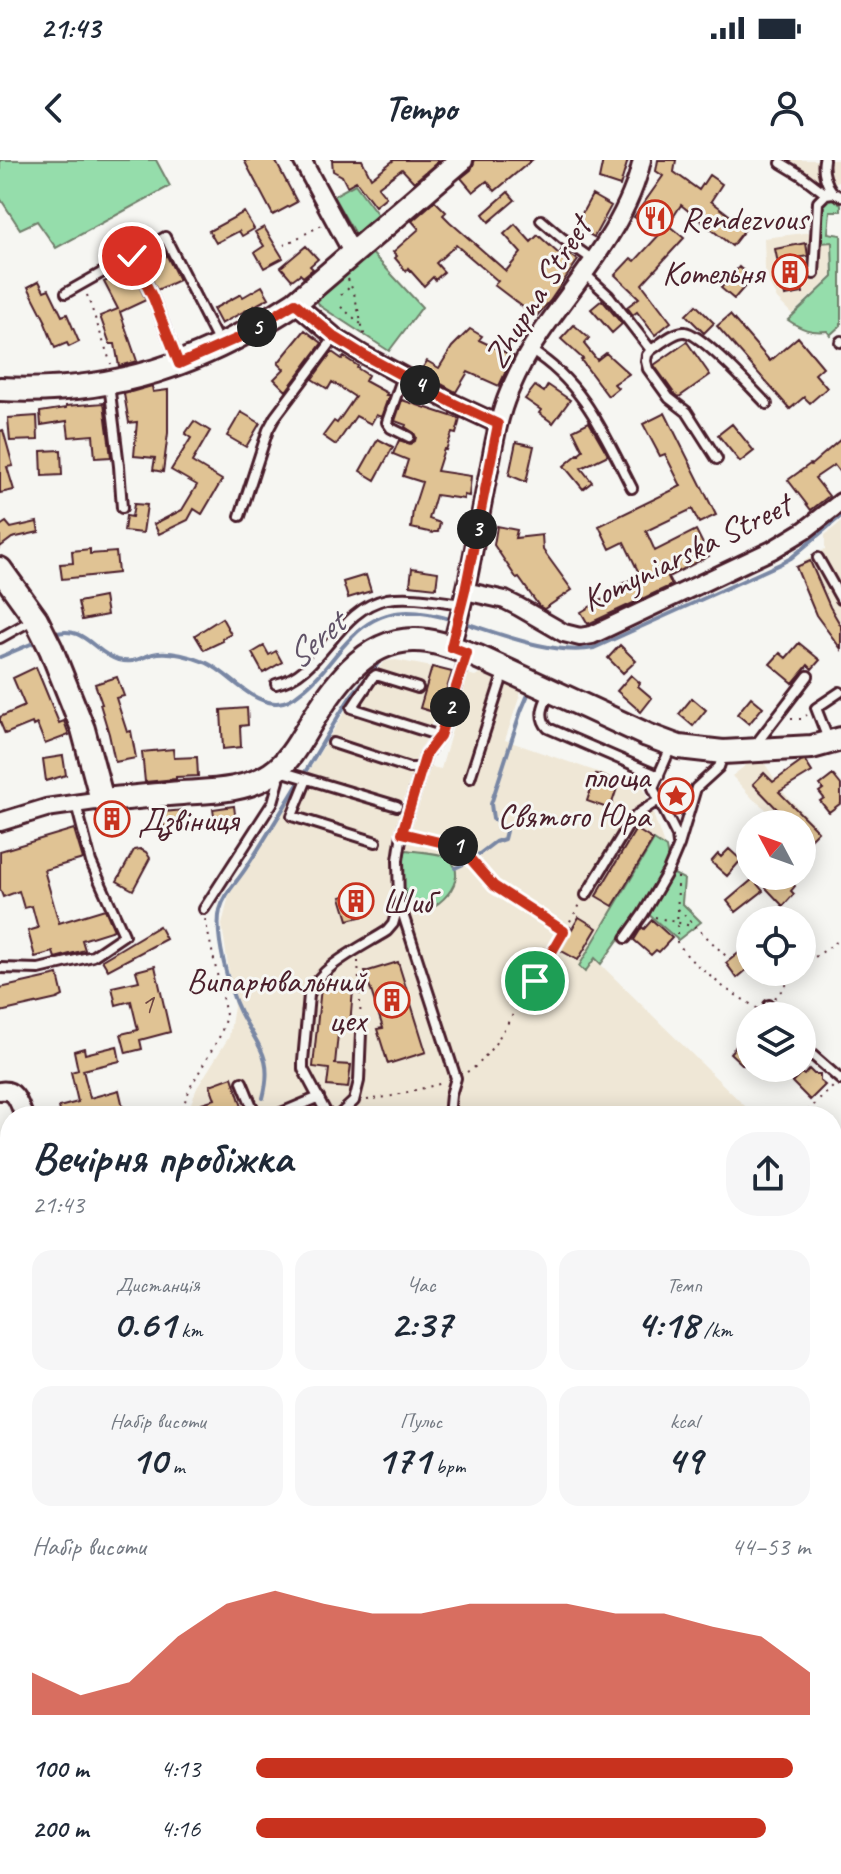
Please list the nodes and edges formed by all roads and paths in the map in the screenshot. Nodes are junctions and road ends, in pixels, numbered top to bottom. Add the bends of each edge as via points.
1 (302, 160) edge
2 (461, 160) edge
3 (642, 160) edge
4 (824, 160) edge
5 (781, 163) dead end
6 (833, 194) edge
7 (541, 220) dead end
8 (324, 223) dead end
9 (284, 245) dead end
10 (353, 254) junction
11 (132, 256) junction
12 (589, 267) junction
13 (814, 274) dead end
14 (348, 278) dead end
15 (83, 283) junction
16 (351, 286) junction
17 (66, 293) dead end
18 (341, 295) dead end
19 (295, 303) junction
20 (341, 307) dead end
21 (362, 325) junction
22 (335, 337) junction
23 (366, 340) dead end
24 (221, 347) junction
25 (530, 350) junction
26 (651, 350) junction
27 (179, 364) junction
28 (403, 376) junction
29 (112, 377) junction
30 (0, 389) edge
31 (767, 404) dead end
32 (498, 424) junction
33 (409, 437) dead end
34 (717, 459) dead end
35 (632, 488) dead end
36 (841, 502) edge
37 (122, 508) dead end
38 (240, 516) dead end
39 (818, 558) dead end
40 (0, 569) edge
41 (841, 599) edge
42 (462, 602) junction
43 (38, 623) junction
44 (0, 638) edge
45 (458, 643) junction
46 (505, 669) junction
47 (808, 676) dead end
48 (276, 684) dead end
49 (418, 688) dead end
50 (550, 689) junction
51 (840, 692) edge
52 (816, 708) junction
53 (780, 712) junction
54 (440, 736) junction
55 (835, 741) edge
56 (333, 743) dead end
57 (672, 745) junction
58 (752, 751) junction
59 (723, 752) junction
60 (422, 768) junction
61 (277, 770) junction
62 (659, 776) junction
63 (470, 778) dead end
64 (307, 779) junction
65 (661, 787) dead end
66 (684, 796) dead end
67 (102, 800) junction
68 (659, 800) junction
69 (76, 804) junction
70 (397, 806) dead end
71 (670, 821) junction
72 (0, 822) edge
73 (685, 825) junction
74 (402, 833) junction
75 (376, 842) dead end
76 (679, 845) junction
77 (586, 895) joint
78 (399, 904) junction
79 (677, 908) junction
80 (204, 909) joint
81 (643, 914) junction
82 (677, 922) junction
83 (696, 927) junction
84 (564, 931) junction
85 (626, 938) dead end
86 (841, 939) edge
87 (357, 950) junction
88 (816, 956) edge
89 (728, 958) dead end
90 (0, 968) edge
91 (785, 986) edge
92 (747, 1002) edge
93 (772, 1002) edge
94 (361, 1032) joint
95 (816, 1058) edge
96 (456, 1078) junction
97 (841, 1080) edge
98 (242, 1082) dead end
99 (0, 1091) edge
100 (319, 1097) junction
101 (354, 1101) junction
102 (20, 1106) edge
103 (183, 1106) edge
104 (252, 1106) edge
105 (298, 1106) edge
106 (323, 1106) edge
107 (349, 1106) edge
108 (450, 1106) edge
109 (813, 1106) edge

1 - 10 street
2 - 10 street
3 - 12 street, Zhupna Street via 632,192
4 - 6 lane
5 - 6 lane
6 - 13 lane via 821,197 817,208
7 - 12 lane
8 - 9 path
10 - 19 street
11 - 15 lane
11 - 24 lane via 165,237
11 - 27 lane
12 - 25 street, Zhupna Street
12 - 26 lane
14 - 16 path
15 - 17 lane
15 - 29 path
16 - 18 path
16 - 21 path
19 - 22 street
19 - 24 street
20 - 21 path
21 - 23 path
22 - 28 street
22 - 38 lane via 268,430
24 - 27 street
25 - 32 street, Zhupna Street
25 - 35 lane via 580,394
26 - 31 lane via 677,333 694,335
26 - 34 lane via 648,369 687,412
27 - 29 street
28 - 32 street
28 - 33 lane via 387,422
29 - 30 street via 55,389
29 - 37 lane
32 - 42 street, Zhupna Street
36 - 42 street, Komyniarska Street via 772,550 592,635 564,633 505,600
39 - 41 lane
40 - 43 street
42 - 45 street, Zhupna Street
42 - 48 lane via 373,603 295,678
43 - 44 lane
43 - 67 street via 83,729
45 - 46 street
45 - 54 lane
45 - 61 street via 415,639 369,653 344,676
46 - 50 street
46 - 63 lane
47 - 53 lane
49 - 54 lane via 376,675 352,708
50 - 57 street
50 - 62 lane via 541,714 548,728
51 - 52 lane
52 - 53 path via 801,719
52 - 55 lane
53 - 58 lane
54 - 60 lane
55 - 58 street
56 - 60 lane
57 - 59 street
57 - 62 lane
58 - 59 street
59 - 73 lane via 719,767 696,788
60 - 74 lane
61 - 64 lane
61 - 67 street via 255,783 225,790
61 - 80 lane via 273,802
62 - 68 lane via 653,788
64 - 70 lane
64 - 75 lane via 292,816
65 - 66 path
67 - 69 street
68 - 71 lane
68 - 77 lane via 631,821
69 - 72 street
69 - 90 lane via 91,862 124,935 93,956 39,969
71 - 73 lane
71 - 76 lane
73 - 76 lane
74 - 78 lane
74 - 84 path via 460,847 494,886
76 - 79 path
76 - 81 lane
77 - 84 path
78 - 87 lane via 387,931
78 - 96 lane
79 - 82 path
79 - 83 path
80 - 103 path via 226,1015
81 - 82 path
81 - 85 lane
82 - 83 path
82 - 92 path via 677,942 689,958
83 - 89 path
84 - 96 path via 495,1044 478,1065
86 - 88 path
87 - 94 path
87 - 100 lane via 325,971 309,995 303,1061
91 - 93 path
94 - 101 lane
95 - 97 lane
96 - 101 path
96 - 108 lane
97 - 109 path
98 - 104 lane
99 - 102 street via 15,1095
100 - 105 lane
100 - 106 lane
101 - 107 lane

